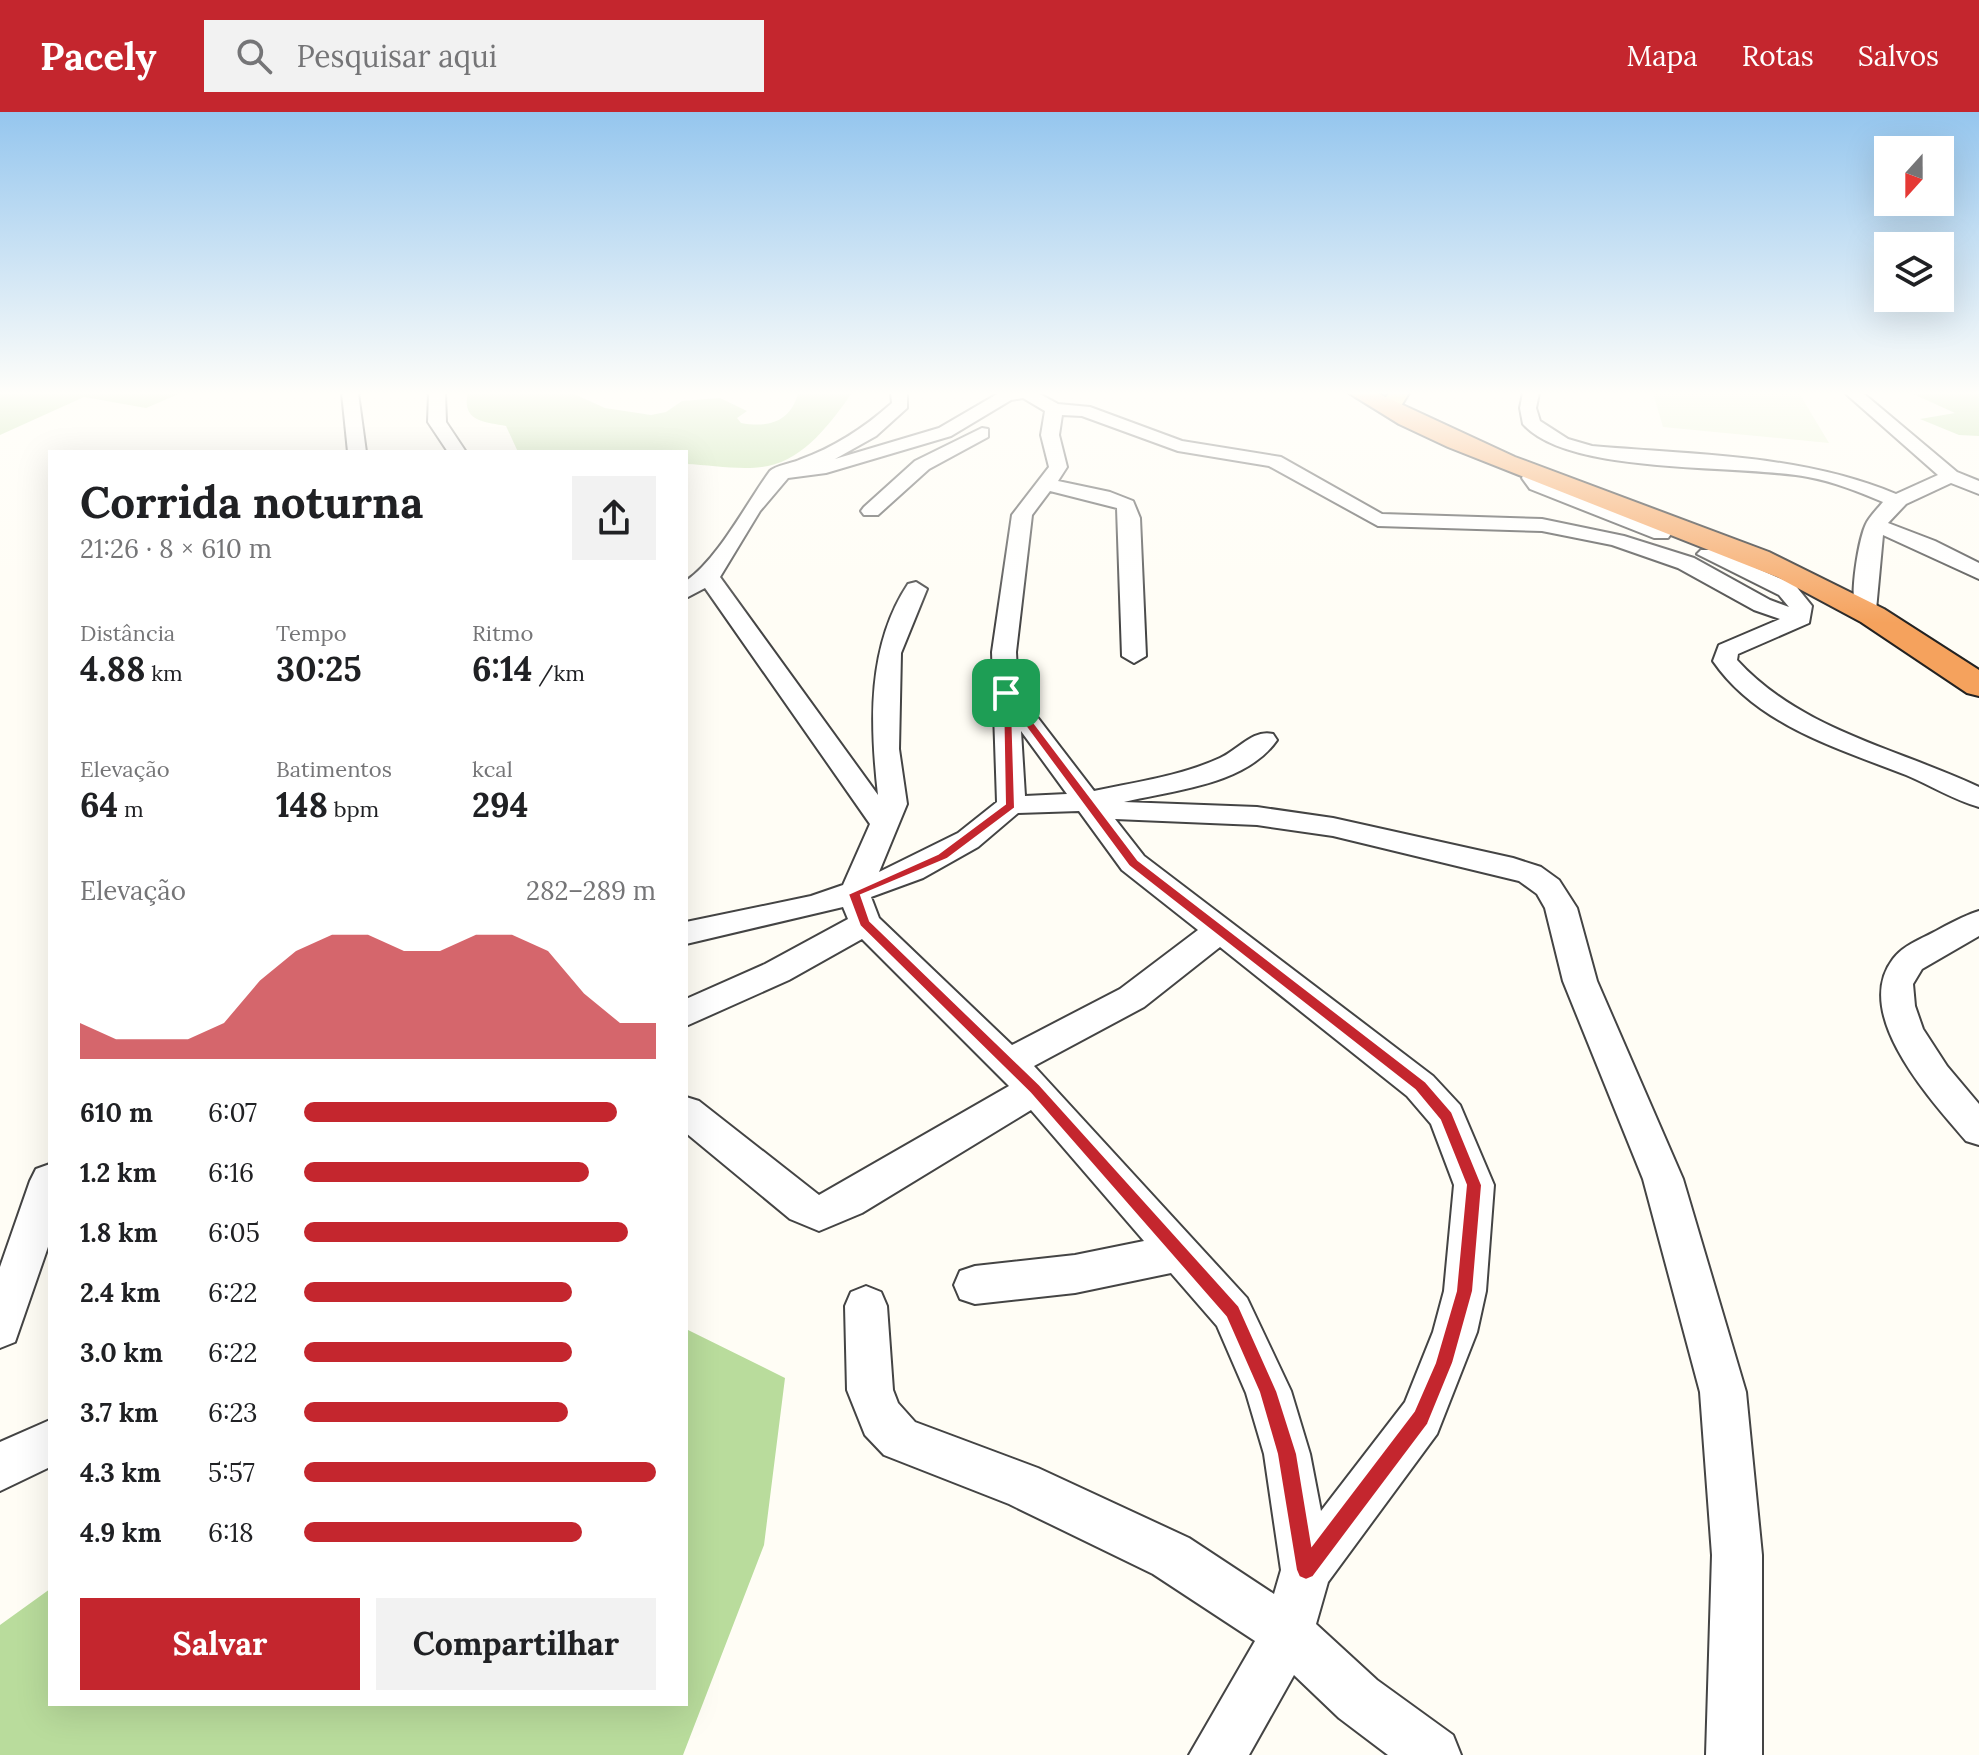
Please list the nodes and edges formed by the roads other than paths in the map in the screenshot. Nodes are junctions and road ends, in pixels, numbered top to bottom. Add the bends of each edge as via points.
1 (788, 470) edge
2 (811, 470) edge
3 (916, 470) edge
4 (1057, 470) edge
5 (1289, 470) edge
6 (1524, 470) edge
7 (1793, 470) edge
8 (1943, 470) edge
9 (1533, 473) junction
10 (781, 475) junction
11 (1950, 476) junction
12 (1048, 485) junction
13 (1979, 488) edge
14 (1897, 501) junction
15 (871, 511) dead end
16 (1875, 525) junction
17 (1979, 572) edge
18 (708, 576) junction
19 (916, 589) dead end
20 (688, 590) edge
21 (1865, 610) junction
22 (1801, 618) junction
23 (1134, 656) dead end
24 (1979, 686) edge
25 (1006, 693) junction
26 (1264, 740) dead end
27 (1979, 798) edge
28 (1011, 805) junction
29 (1090, 806) junction
30 (885, 825) junction
31 (859, 908) junction
32 (1979, 922) edge
33 (1219, 931) junction
34 (688, 933) edge
35 (688, 1012) edge
36 (1022, 1076) junction
37 (688, 1114) edge
38 (1979, 1130) edge
39 (48, 1187) edge
40 (1178, 1253) junction
41 (975, 1285) dead end
42 (866, 1306) dead end
43 (0, 1328) edge
44 (48, 1444) edge
45 (0, 1467) edge
46 (1306, 1570) junction
47 (1288, 1633) junction
48 (1217, 1755) edge
49 (1433, 1755) edge
50 (1734, 1755) edge

1 - 10 street
2 - 10 street
3 - 15 street
4 - 12 street
5 - 22 street via 1378,520 1542,525 1617,540 1686,563 1762,605
6 - 9 highway
7 - 14 street via 1851,482
8 - 11 street
9 - 21 highway via 1760,558
9 - 22 street via 1537,485 1779,585 1796,598
10 - 18 street via 752,508
11 - 13 street
11 - 14 street
12 - 23 street via 1126,505
12 - 25 street via 1022,515 1004,652
14 - 16 street
16 - 17 street
16 - 21 street
18 - 20 street
18 - 30 street
19 - 30 street via 889,653 886,749 894,795
21 - 24 highway
22 - 27 street via 1727,650 1725,661 1737,678 1760,698 1808,724
25 - 28 street
25 - 29 street
26 - 29 street via 1247,756 1210,773
28 - 29 street
28 - 31 street via 942,857
29 - 33 street via 1133,863
29 - 50 street via 1257,816 1333,827 1502,865 1548,887 1561,908 1580,981 1663,1179 1723,1392 1737,1555
30 - 31 street
31 - 34 street
31 - 35 street via 777,972
31 - 36 street
32 - 38 street via 1905,965 1898,997 1905,1032
33 - 36 street
33 - 46 street via 1420,1086 1447,1116 1474,1185 1465,1291 1421,1418
36 - 37 street via 848,1201 819,1214
36 - 40 street
39 - 43 street
40 - 41 street via 1075,1274
40 - 46 street via 1232,1312 1268,1391 1287,1454
42 - 47 street via 870,1390 881,1419 900,1439 1021,1485 1171,1556
44 - 45 street
46 - 47 street
47 - 48 street
47 - 49 street via 1358,1699

